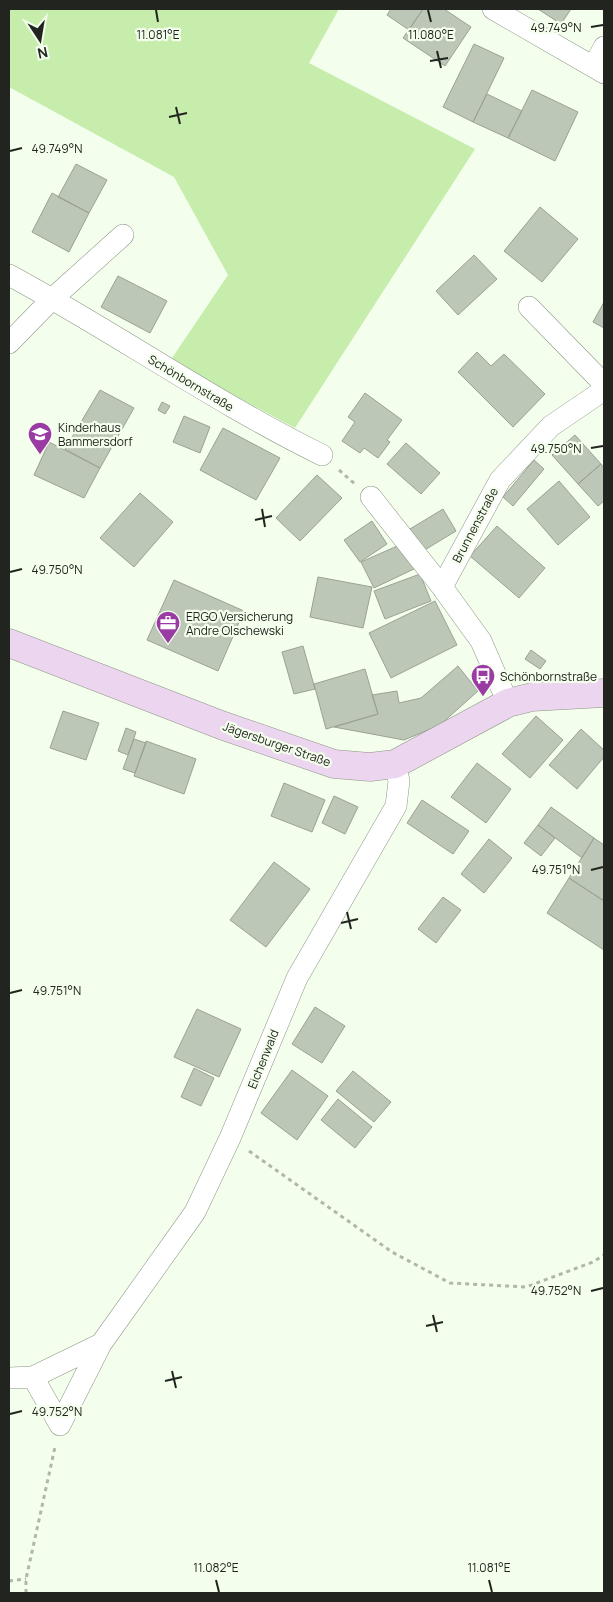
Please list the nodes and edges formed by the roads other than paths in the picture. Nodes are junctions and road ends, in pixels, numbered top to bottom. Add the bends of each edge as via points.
1 (493, 9) edge
2 (604, 48) edge
3 (599, 69) edge
4 (123, 235) dead end
5 (9, 275) edge
6 (52, 298) junction
7 (529, 308) dead end
8 (9, 343) edge
9 (604, 384) edge
10 (604, 390) edge
11 (322, 455) road end
12 (370, 497) road end
13 (442, 587) junction
14 (9, 643) edge
15 (604, 693) edge
16 (508, 703) junction
17 (395, 764) junction
18 (100, 1344) junction
19 (33, 1377) junction
20 (9, 1378) edge

1 - 3 street
2 - 3 street
4 - 6 street
5 - 6 street, Schönbornstraße
6 - 8 street
6 - 11 street, Schönbornstraße via 274,432
7 - 9 street
10 - 13 street, Brunnenstraße via 551,426 500,480
12 - 13 street
13 - 16 street via 481,641
14 - 17 street, Jägersburger Straße via 222,725 334,764 370,767
15 - 16 street, Jägersburger Straße via 532,697
16 - 17 street, Jägersburger Straße
17 - 18 street, Eichenwald via 398,781 396,806 297,978 230,1138 195,1212
18 - 19 street, Eichenwald
18 - 19 street, Eichenwald via 60,1425
19 - 20 street, Eichenwald

